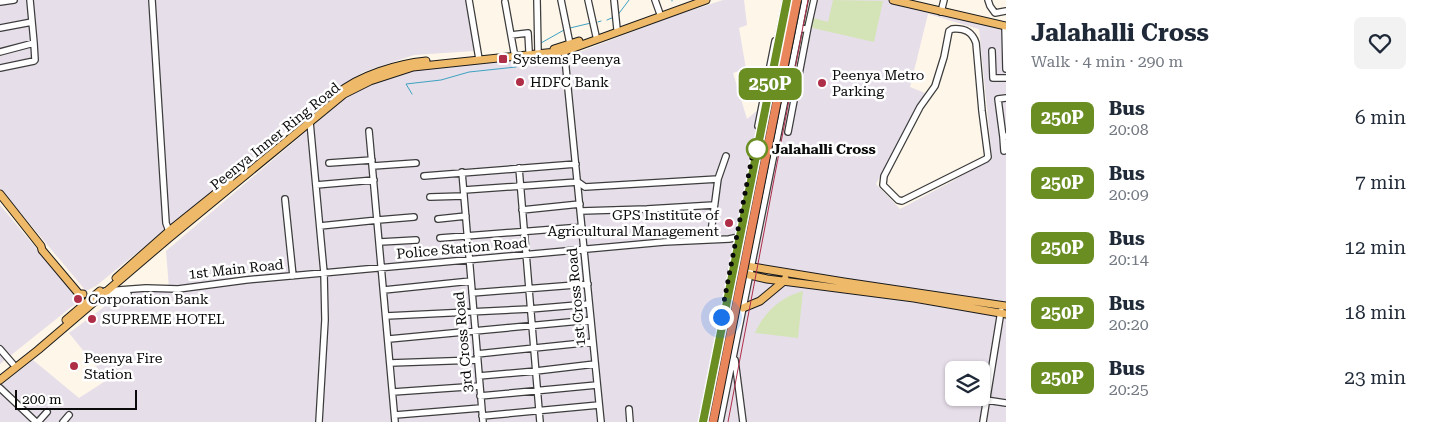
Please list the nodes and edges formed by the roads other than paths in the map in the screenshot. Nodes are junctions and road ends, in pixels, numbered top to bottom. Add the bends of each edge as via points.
1 (14, 0) edge
2 (30, 0) edge
3 (152, 0) edge
4 (469, 0) edge
5 (537, 0) edge
6 (561, 0) edge
7 (588, 0) edge
8 (614, 0) edge
9 (655, 0) edge
10 (693, 0) edge
11 (706, 0) edge
12 (788, 0) edge
13 (799, 0) edge
14 (805, 0) edge
15 (814, 0) edge
16 (893, 0) edge
17 (929, 0) edge
18 (944, 0) edge
19 (988, 0) edge
20 (903, 1) edge
21 (0, 2) edge
22 (506, 2) dead end
23 (927, 8) junction
24 (1006, 10) edge
25 (941, 12) junction
26 (660, 14) junction
27 (965, 17) junction
28 (32, 22) junction
29 (808, 26) junction
30 (1006, 26) edge
31 (0, 28) edge
32 (618, 29) junction
33 (799, 29) junction
34 (962, 29) junction
35 (511, 35) junction
36 (596, 36) junction
37 (34, 43) junction
38 (566, 47) junction
39 (538, 51) junction
40 (992, 51) dead end
41 (0, 52) edge
42 (514, 52) junction
43 (529, 52) junction
44 (479, 57) junction
45 (0, 68) edge
46 (1006, 69) edge
47 (1006, 78) edge
48 (1006, 98) edge
49 (310, 122) junction
50 (370, 131) dead end
51 (788, 132) dead end
52 (1004, 137) edge
53 (1004, 151) dead end
54 (726, 156) dead end
55 (329, 163) dead end
56 (372, 163) junction
57 (416, 163) dead end
58 (576, 164) junction
59 (519, 168) junction
60 (462, 172) junction
61 (424, 176) dead end
62 (718, 179) junction
63 (374, 180) junction
64 (578, 182) junction
65 (316, 185) junction
66 (520, 186) junction
67 (464, 193) junction
68 (0, 194) edge
69 (430, 197) dead end
70 (285, 199) dead end
71 (580, 204) junction
72 (714, 204) junction
73 (522, 210) junction
74 (581, 211) junction
75 (466, 216) junction
76 (414, 218) dead end
77 (438, 219) dead end
78 (378, 220) junction
79 (320, 226) junction
80 (582, 227) junction
81 (173, 232) junction
82 (524, 232) junction
83 (467, 236) junction
84 (440, 238) dead end
85 (738, 238) junction
86 (416, 240) dead end
87 (710, 240) junction
88 (752, 240) junction
89 (380, 242) junction
90 (584, 249) junction
91 (526, 254) junction
92 (469, 260) junction
93 (382, 268) junction
94 (733, 268) junction
95 (748, 272) junction
96 (324, 273) junction
97 (293, 276) junction
98 (785, 277) junction
99 (471, 281) junction
100 (588, 284) junction
101 (529, 289) junction
102 (384, 290) junction
103 (101, 293) junction
104 (472, 293) junction
105 (91, 302) junction
106 (589, 304) junction
107 (530, 308) junction
108 (743, 308) junction
109 (1003, 309) edge
110 (473, 312) junction
111 (386, 316) junction
112 (591, 320) junction
113 (532, 325) junction
114 (475, 330) junction
115 (389, 339) junction
116 (593, 342) junction
117 (0, 349) edge
118 (534, 349) junction
119 (734, 354) junction
120 (477, 357) junction
121 (390, 363) junction
122 (13, 364) junction
123 (595, 364) junction
124 (536, 371) junction
125 (0, 374) edge
126 (479, 376) junction
127 (990, 379) edge
128 (0, 380) edge
129 (597, 385) junction
130 (480, 386) junction
131 (0, 388) edge
132 (538, 390) junction
133 (393, 392) junction
134 (480, 396) junction
135 (990, 401) edge
136 (1006, 403) edge
137 (599, 406) junction
138 (985, 406) edge
139 (481, 408) junction
140 (629, 409) dead end
141 (539, 410) junction
142 (46, 412) dead end
143 (69, 415) dead end
144 (395, 415) junction
145 (482, 419) edge
146 (37, 422) edge
147 (63, 422) edge
148 (319, 422) edge
149 (395, 422) edge
150 (540, 422) edge
151 (600, 422) edge
152 (630, 422) edge
153 (701, 422) edge
154 (708, 422) edge
155 (714, 422) edge
156 (720, 422) edge
157 (742, 422) edge
158 (983, 422) edge

1 - 21 street
2 - 28 street
3 - 81 street via 166,223
4 - 44 street
5 - 39 street
6 - 38 street, 1st Cross Road
7 - 36 street
8 - 32 street
9 - 26 street
10 - 26 main road, Peenya Inner Ring Road
11 - 38 main road, Peenya Inner Ring Road
12 - 85 highway
12 - 154 highway, bridge
13 - 88 highway
13 - 155 highway, bridge
14 - 33 street
15 - 29 street
16 - 20 main road
17 - 23 street
18 - 25 street
19 - 24 street via 995,13
20 - 23 main road
22 - 35 street
23 - 25 main road
25 - 27 main road
26 - 32 main road, Peenya Inner Ring Road
27 - 30 main road
27 - 34 street
28 - 31 street
28 - 37 street
29 - 33 street
29 - 51 street
30 - 46 street
32 - 36 main road, Peenya Inner Ring Road
33 - 95 street
34 - 34 street via 972,34 976,43 988,157 902,201 898,200 883,185 884,176 920,107 935,86 949,31
35 - 42 street
35 - 43 street via 528,33
36 - 38 main road, Peenya Inner Ring Road
37 - 41 street
37 - 45 street via 34,61
38 - 39 main road, Peenya Inner Ring Road
38 - 44 main road, Peenya Inner Ring Road via 547,54
38 - 58 street, 1st Cross Road
39 - 43 main road, Peenya Inner Ring Road
40 - 47 street via 993,78
42 - 43 main road, Peenya Inner Ring Road
42 - 44 main road, Peenya Inner Ring Road
44 - 49 main road, Peenya Inner Ring Road via 412,67 370,81 344,94
44 - 81 main road, Peenya Inner Ring Road via 407,63 370,75 344,89
48 - 52 street via 998,99
49 - 65 street
49 - 81 main road, Peenya Inner Ring Road
50 - 56 street
52 - 53 street
54 - 62 street
55 - 56 street
56 - 57 street
56 - 63 street
58 - 59 street
58 - 64 street, 1st Cross Road
59 - 60 street
59 - 66 street
60 - 61 street
60 - 67 street, 3rd Cross Road
62 - 64 street via 585,187
62 - 72 street
63 - 65 street
63 - 78 street
64 - 66 street
64 - 71 street, 1st Cross Road
65 - 79 street
66 - 67 street
66 - 73 street
67 - 69 street
67 - 75 street, 3rd Cross Road
68 - 105 main road via 79,294
70 - 97 street
71 - 73 street
71 - 74 street, 1st Cross Road
72 - 74 street
72 - 87 street
73 - 82 street
74 - 80 street, 1st Cross Road
75 - 77 street
75 - 83 street, 3rd Cross Road
76 - 78 street
78 - 79 street
78 - 89 street
79 - 96 street
80 - 82 street
80 - 90 street, 1st Cross Road
81 - 103 main road, Peenya Inner Ring Road
82 - 83 street
82 - 91 street
83 - 84 street
83 - 92 street, 3rd Cross Road
85 - 87 street, Police Station Road
85 - 88 street, Police Station Road
85 - 94 highway
85 - 153 street
86 - 89 street
87 - 90 street, Police Station Road
88 - 95 highway
89 - 93 street
90 - 91 street, Police Station Road
90 - 100 street, 1st Cross Road
91 - 92 street, Police Station Road
91 - 101 street
92 - 93 street, Police Station Road
92 - 99 street, 3rd Cross Road
93 - 96 street, Police Station Road
93 - 102 street
94 - 95 main road
94 - 153 highway
95 - 98 main road
95 - 108 street
95 - 155 highway
96 - 97 street, 1st Main Road
96 - 148 street via 325,320
97 - 103 street, 1st Main Road via 178,289 150,289 146,292
98 - 108 main road via 760,300
98 - 109 main road
99 - 102 street
99 - 104 street, 3rd Cross Road
100 - 101 street
100 - 106 street, 1st Cross Road
101 - 104 street
101 - 107 street
102 - 111 street
103 - 105 main road, Peenya Inner Ring Road
104 - 110 street, 3rd Cross Road
105 - 122 main road, Peenya Inner Ring Road
105 - 128 main road, Peenya Inner Ring Road
106 - 107 street
106 - 112 street, 1st Cross Road
107 - 110 street
107 - 113 street
108 - 119 street
109 - 127 street
110 - 111 street
110 - 114 street, 3rd Cross Road
111 - 115 street
112 - 113 street
112 - 116 street, 1st Cross Road
113 - 114 street
113 - 118 street
114 - 115 street
114 - 120 street, 3rd Cross Road
115 - 121 street
116 - 118 street
116 - 123 street, 1st Cross Road
117 - 122 street
118 - 120 street
118 - 124 street
119 - 156 street
119 - 157 street
120 - 121 street
120 - 126 street, 3rd Cross Road
121 - 133 street
122 - 125 main road, Peenya Inner Ring Road
123 - 124 street
123 - 129 street, 1st Cross Road
124 - 126 street
124 - 132 street
126 - 130 street, 3rd Cross Road
129 - 132 street
129 - 137 street, 1st Cross Road
130 - 133 street
130 - 134 street, 3rd Cross Road
131 - 146 street
132 - 134 street
132 - 141 street
133 - 144 street
134 - 139 street, 3rd Cross Road
135 - 136 street
137 - 141 street
137 - 151 street, 1st Cross Road
138 - 158 street
139 - 144 street
139 - 145 street, 3rd Cross Road
140 - 152 street
141 - 145 street
141 - 150 street
142 - 146 street
143 - 147 street
144 - 149 street

